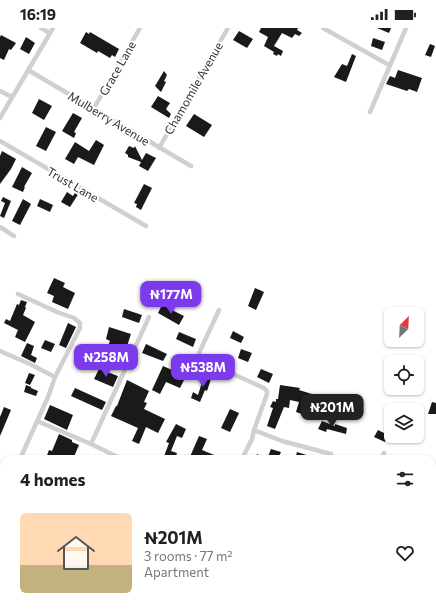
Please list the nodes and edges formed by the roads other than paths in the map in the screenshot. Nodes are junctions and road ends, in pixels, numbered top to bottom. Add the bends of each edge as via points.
1 (41, 28) edge
2 (53, 28) edge
3 (140, 28) edge
4 (228, 28) edge
5 (323, 28) edge
6 (406, 28) edge
7 (50, 33) junction
8 (389, 65) junction
9 (28, 70) junction
10 (0, 91) edge
11 (12, 97) junction
12 (94, 108) junction
13 (370, 112) dead end
14 (0, 118) edge
15 (0, 141) edge
16 (159, 148) junction
17 (191, 166) dead end
18 (146, 226) dead end
19 (0, 227) edge
20 (14, 236) dead end
21 (18, 294) dead end
22 (219, 310) dead end
23 (149, 317) dead end
24 (0, 351) edge
25 (55, 377) junction
26 (37, 421) junction
27 (254, 430) junction
28 (91, 444) junction
29 (331, 454) dead end
30 (22, 455) edge
31 (114, 455) edge
32 (244, 455) edge

1 - 7 street
2 - 7 street
3 - 12 street, Grace Lane
4 - 16 street, Chamomile Avenue
5 - 8 street
6 - 8 street
7 - 9 street
8 - 13 street
9 - 11 street
9 - 12 street, Mulberry Avenue
10 - 11 street
11 - 14 street
12 - 16 street, Mulberry Avenue
15 - 18 street, Trust Lane
16 - 17 street, Mulberry Avenue
19 - 20 street
21 - 25 street via 80,323 80,328
22 - 27 street via 198,355 202,360 267,391 267,398
23 - 28 street
24 - 25 street
25 - 26 street
26 - 28 street
26 - 30 street
27 - 29 street via 282,441
27 - 32 street
28 - 31 street

